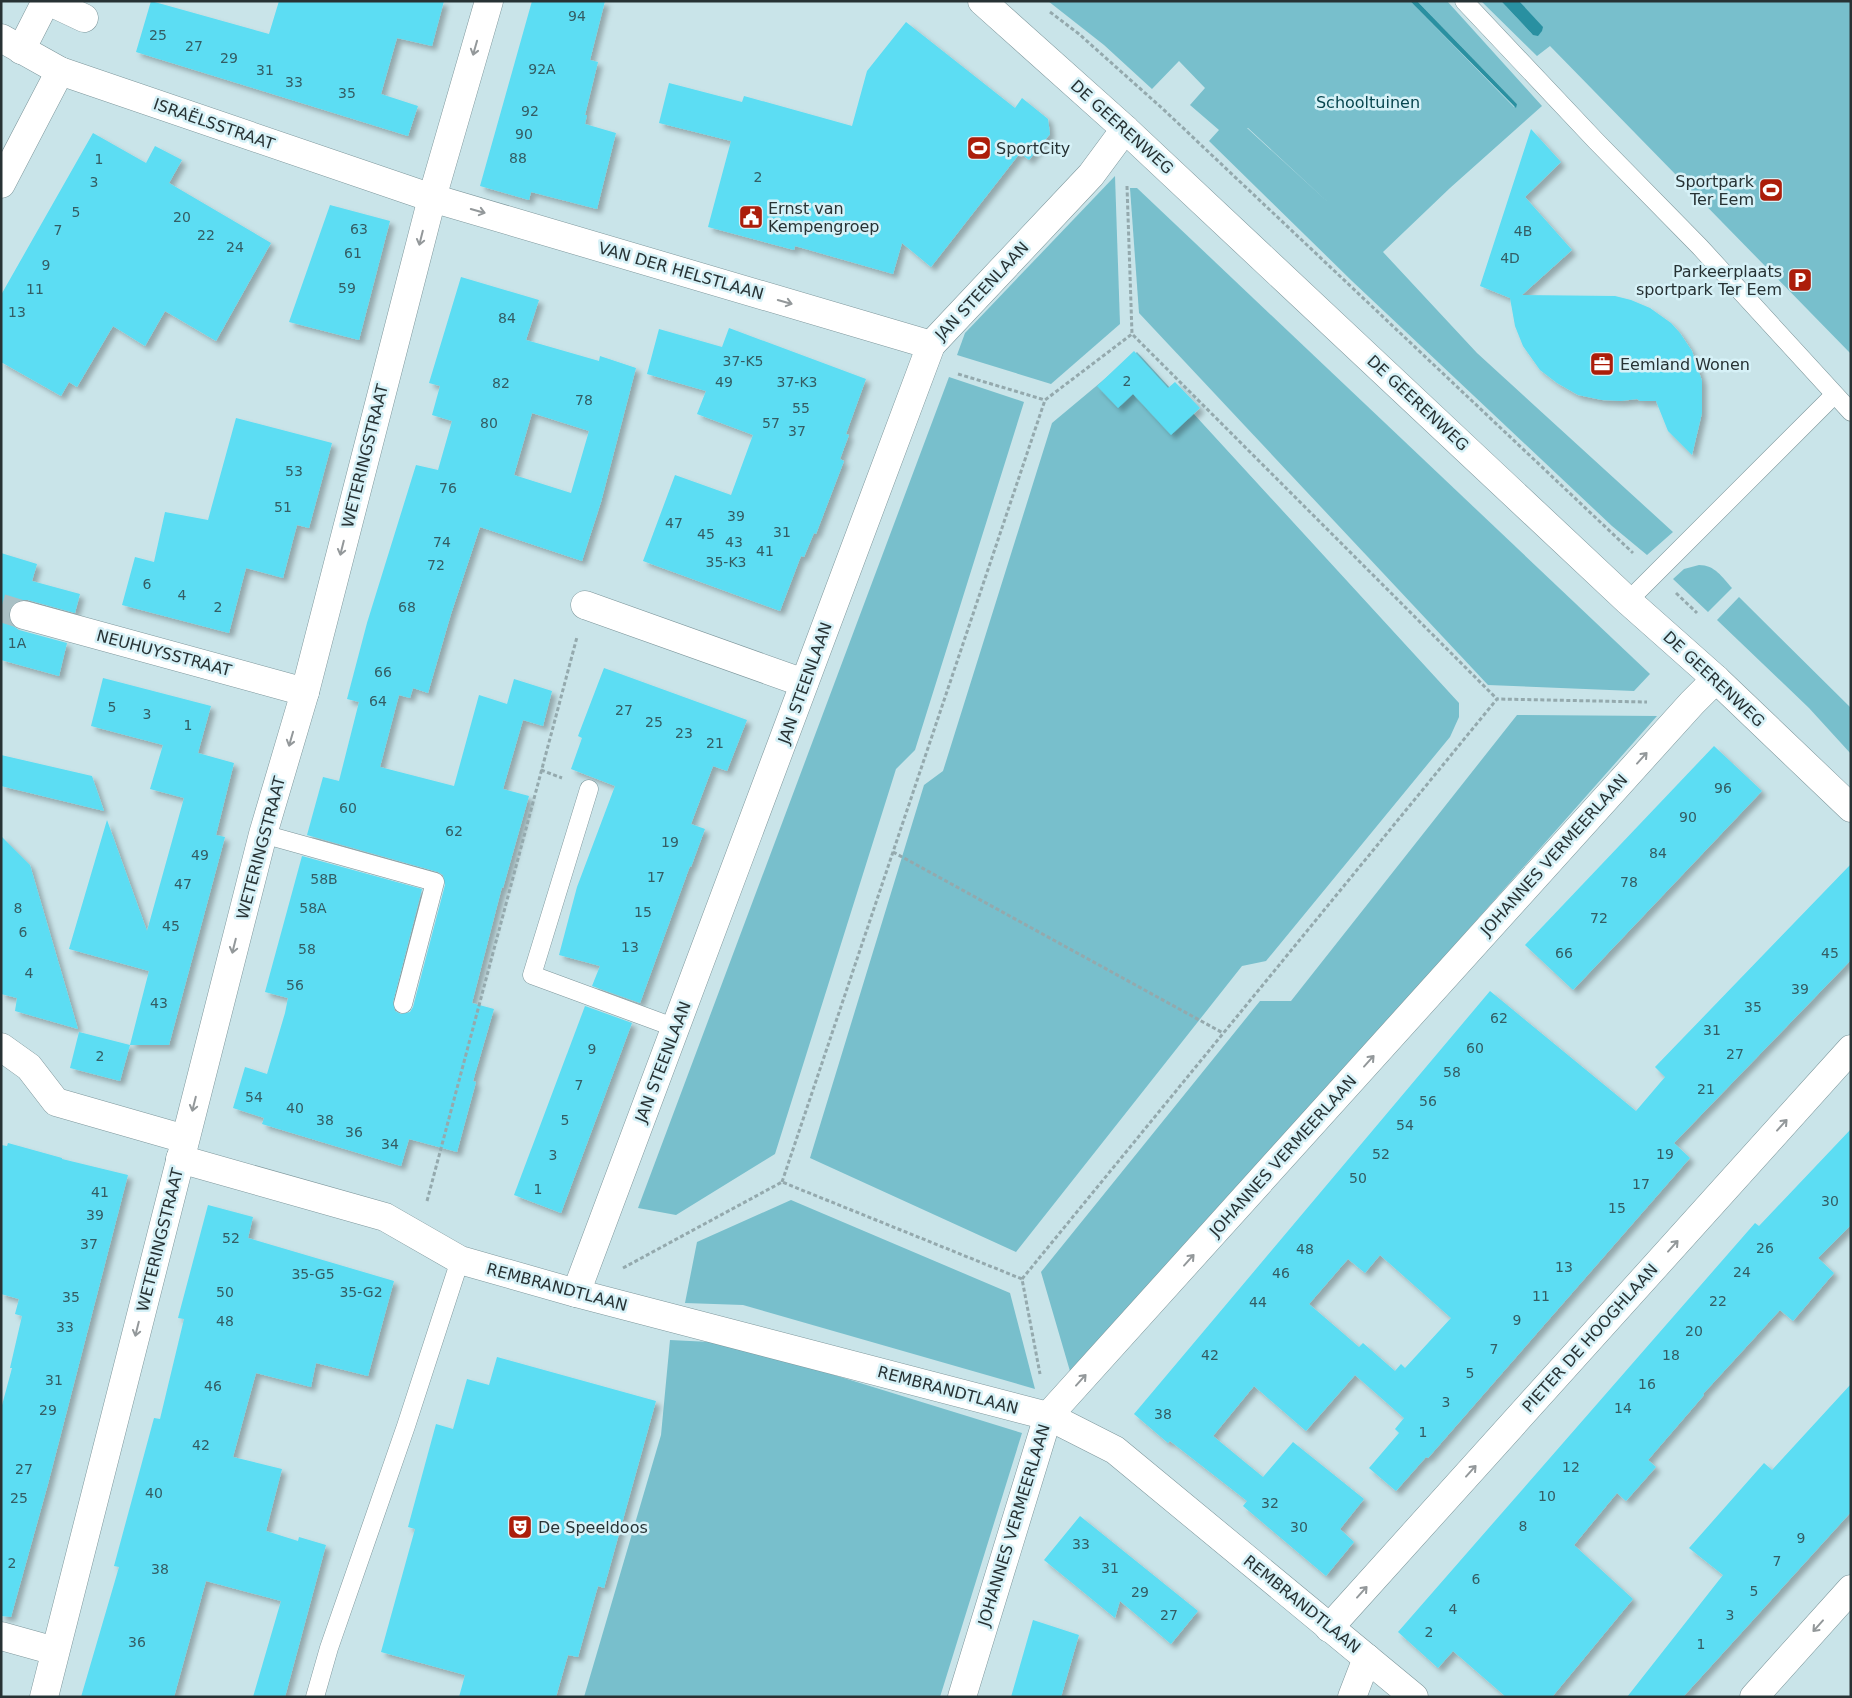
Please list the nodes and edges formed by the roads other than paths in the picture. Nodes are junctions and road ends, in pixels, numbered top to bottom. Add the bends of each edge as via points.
1 (47, 1) edge
2 (488, 1) edge
3 (982, 1) edge
4 (1464, 1) edge
5 (84, 18) dead end
6 (11, 44) edge
7 (60, 72) junction
8 (1125, 129) junction
9 (1, 184) edge
10 (432, 198) junction
11 (927, 354) junction
12 (1834, 394) junction
13 (1851, 412) edge
14 (1628, 601) junction
15 (585, 605) road end
16 (24, 614) tunnel mouth
17 (1716, 679) junction
18 (804, 684) junction
19 (305, 692) junction
20 (589, 788) dead end
21 (1851, 808) edge
22 (263, 834) junction
23 (403, 1004) dead end
24 (676, 1028) junction
25 (1, 1047) edge
26 (1851, 1048) edge
27 (183, 1149) junction
28 (460, 1260) junction
29 (576, 1293) junction
30 (1048, 1416) junction
31 (1851, 1589) edge
32 (1329, 1628) junction
33 (1, 1636) edge
34 (55, 1651) junction
35 (1366, 1658) junction
36 (318, 1696) edge
37 (44, 1697) edge
38 (962, 1697) edge
39 (1352, 1697) edge
40 (1414, 1697) edge
41 (1754, 1697) edge

1 - 5 street
1 - 6 street
2 -> 10 street, WETERINGSTRAAT
3 - 8 street, DE GEERENWEG
4 - 12 lane via 1700,247
6 - 7 street, ISRAËLSSTRAAT
7 - 9 street
7 - 10 street, ISRAËLSSTRAAT
8 - 11 street, JAN STEENLAAN via 1091,175
8 - 14 street, DE GEERENWEG
10 -> 11 street, VAN DER HELSTLAAN
10 -> 19 street, WETERINGSTRAAT
11 - 18 street, JAN STEENLAAN
12 - 13 lane
12 - 14 lane
14 - 17 street, DE GEERENWEG
15 - 18 street
16 - 19 street, NEUHUYSSTRAAT
17 - 21 street, DE GEERENWEG
30 -> 17 street, JOHANNES VERMEERLAAN
18 - 24 street, JAN STEENLAAN
19 -> 22 street, WETERINGSTRAAT
20 - 24 lane via 532,975
22 - 23 lane via 435,882
22 -> 27 street, WETERINGSTRAAT
24 - 29 street, JAN STEENLAAN
25 - 27 street, REMBRANDTLAAN via 29,1067 56,1102
32 -> 26 street, PIETER DE HOOGHLAAN
27 - 28 street, REMBRANDTLAAN via 385,1217
27 -> 34 street, WETERINGSTRAAT
28 - 29 street, REMBRANDTLAAN
28 - 36 lane via 329,1648
29 - 30 street, REMBRANDTLAAN
30 - 32 street, REMBRANDTLAAN via 1115,1450
30 - 38 street, JOHANNES VERMEERLAAN
31 -> 41 street
32 - 35 street, REMBRANDTLAAN
33 - 34 street
34 - 37 street, WETERINGSTRAAT
35 - 39 street
35 - 40 street, REMBRANDTLAAN

